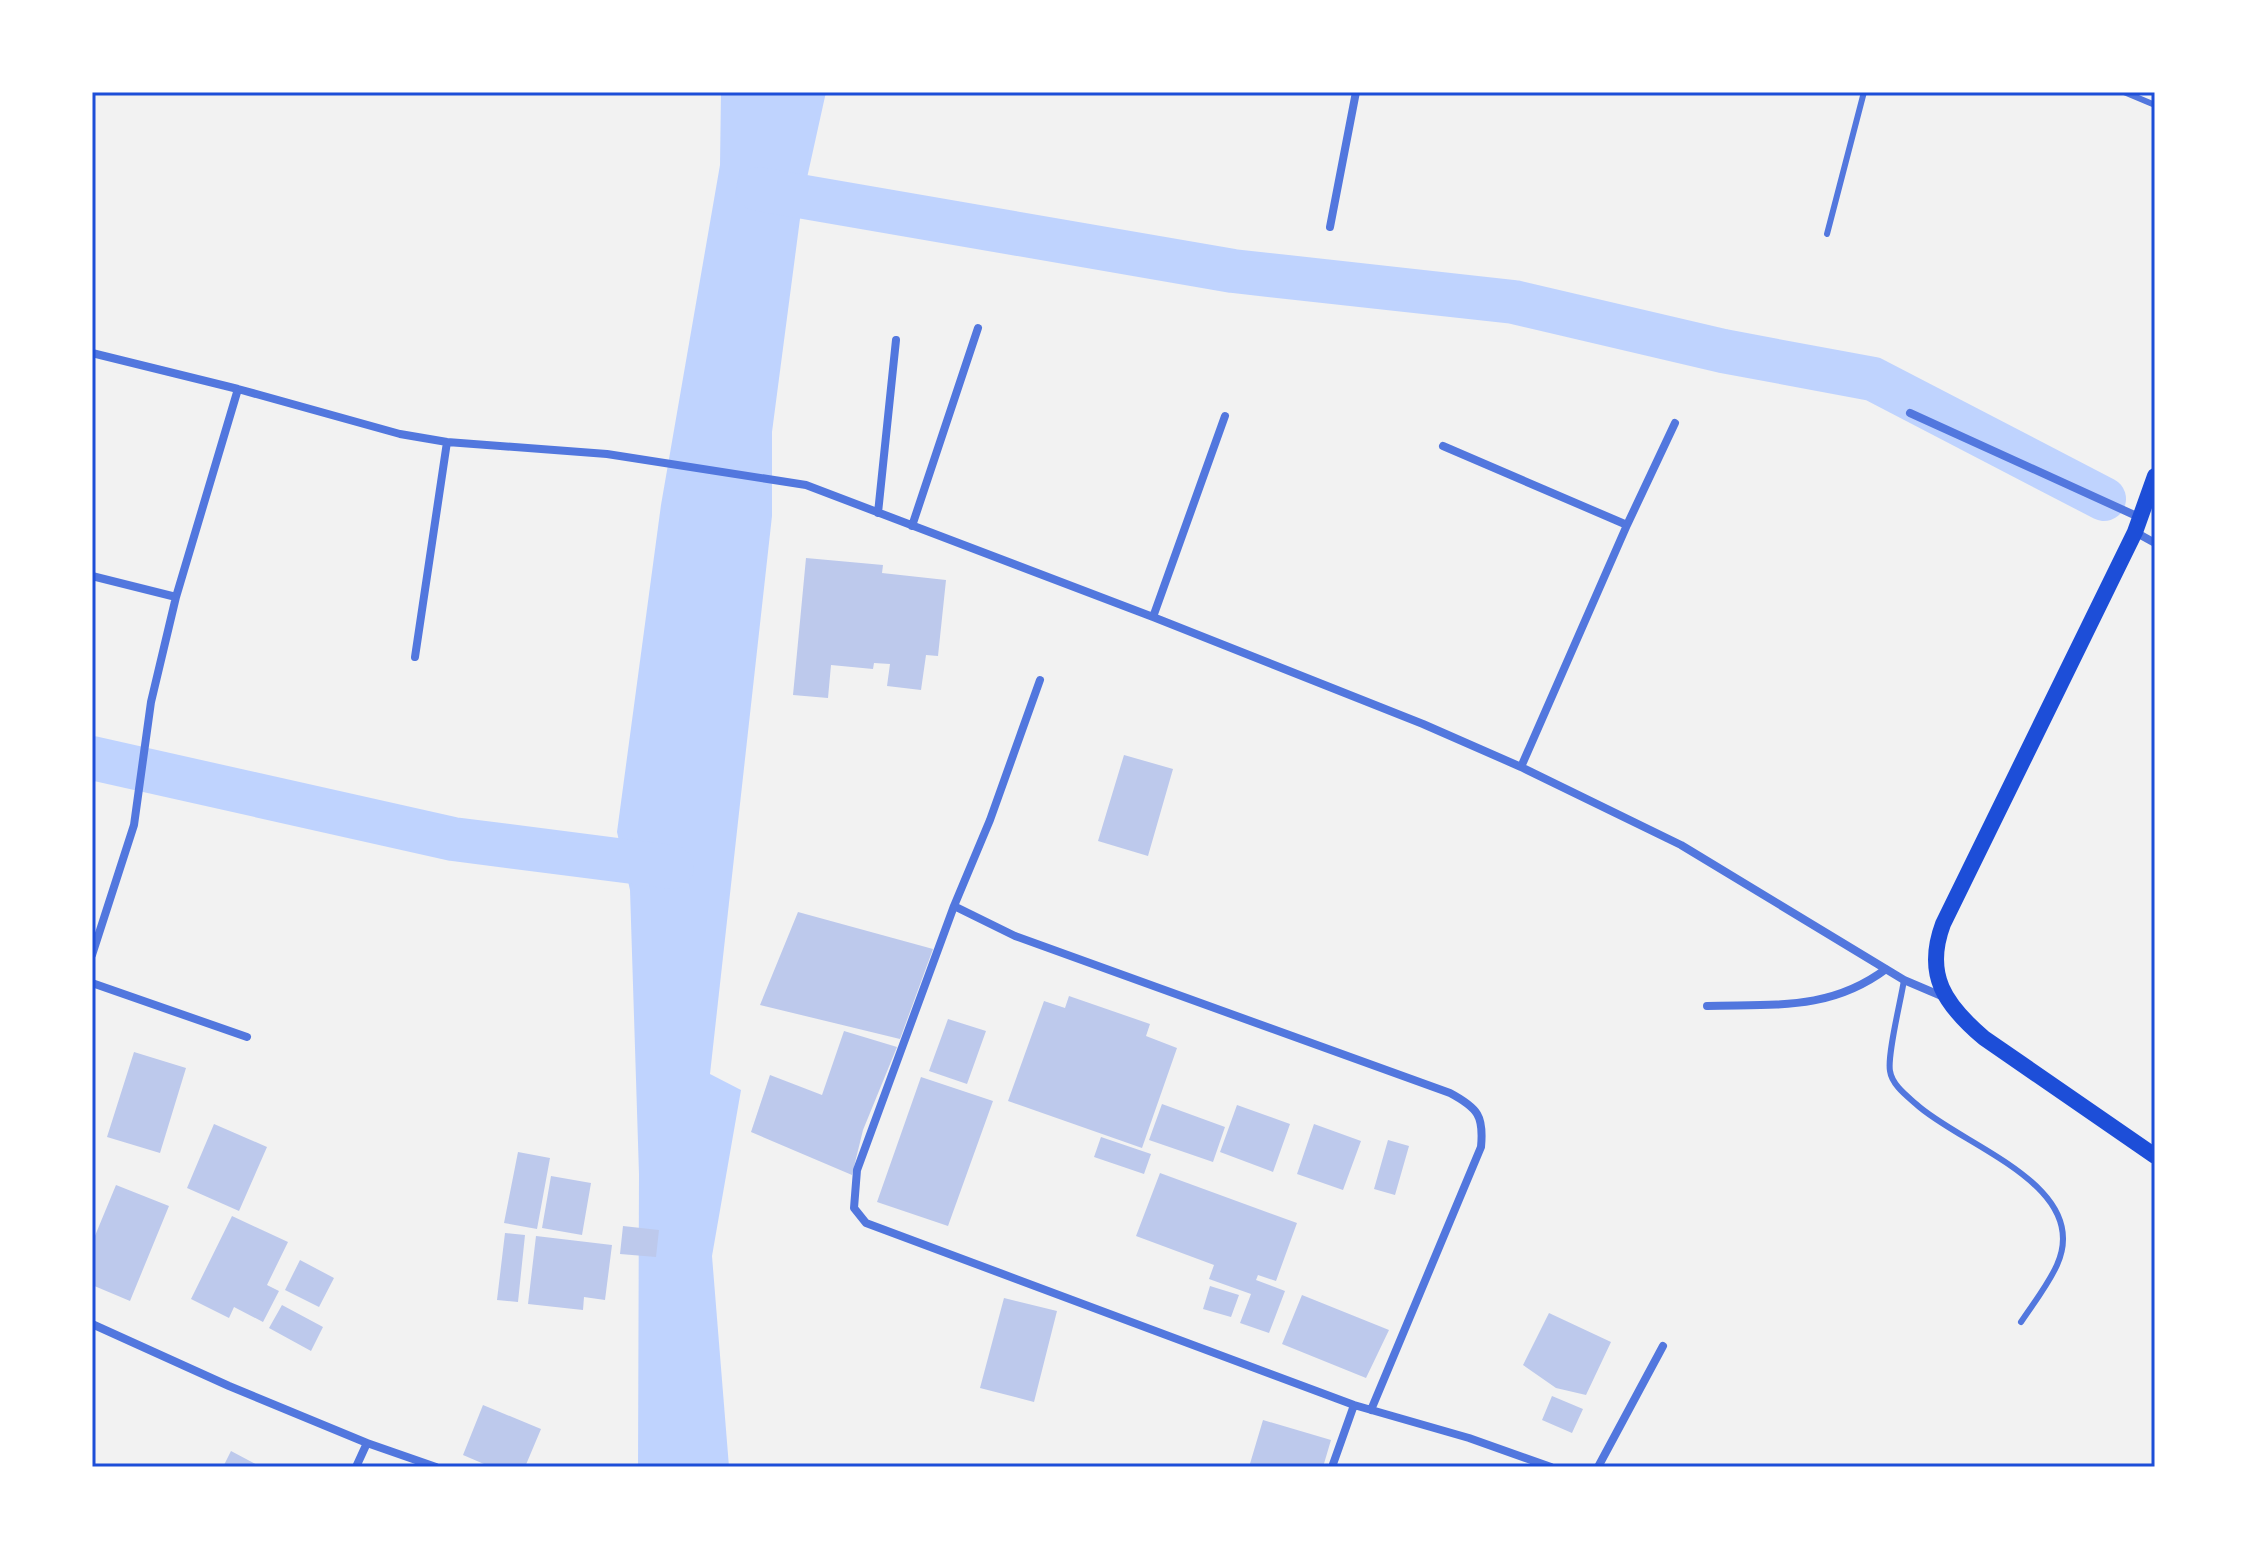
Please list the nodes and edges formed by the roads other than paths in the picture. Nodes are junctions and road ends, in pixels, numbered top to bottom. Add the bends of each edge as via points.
1 (1356, 92) edge
2 (1864, 92) edge
3 (2124, 92) edge
4 (2155, 105) edge
5 (1330, 227) dead end
6 (1827, 234) dead end
7 (978, 328) dead end
8 (896, 340) dead end
9 (92, 353) edge
10 (238, 389) junction
11 (1910, 413) dead end
12 (1225, 416) dead end
13 (1675, 423) dead end
14 (447, 442) junction
15 (1443, 446) dead end
16 (2155, 476) edge
17 (878, 513) junction
18 (1627, 525) junction
19 (2138, 525) junction
20 (912, 526) junction
21 (2155, 543) edge
22 (92, 576) edge
23 (176, 597) junction
24 (1153, 617) junction
25 (415, 657) dead end
26 (1040, 680) dead end
27 (1521, 767) junction
28 (954, 906) junction
29 (92, 955) edge
30 (1886, 969) junction
31 (1904, 980) junction
32 (92, 983) edge
33 (1947, 998) junction
34 (1707, 1006) dead end
35 (247, 1037) dead end
36 (2155, 1156) edge
37 (2021, 1322) dead end
38 (92, 1324) edge
39 (1663, 1346) dead end
40 (1354, 1405) junction
41 (1371, 1410) junction
42 (367, 1443) junction
43 (356, 1467) edge
44 (436, 1467) edge
45 (1332, 1467) edge
46 (1551, 1467) edge
47 (1598, 1467) edge

1 - 5 street
2 - 6 lane
3 - 4 lane
7 - 20 street
8 - 17 street
9 - 10 street
10 - 14 street
10 - 23 street
11 - 19 street
12 - 24 street
13 - 18 street
14 - 17 street via 607,454 806,485
14 - 25 street
15 - 18 street
16 - 19 main road
17 - 20 street
18 - 27 street
19 - 21 street
19 - 33 main road via 1943,924 1934,962
20 - 24 street
22 - 23 street
23 - 29 street via 151,702 134,825
24 - 27 street
26 - 28 street
27 - 30 street via 1681,845
28 - 40 street via 857,1170 854,1208 866,1223
28 - 41 street via 1015,936 1450,1093 1477,1113 1483,1127 1481,1147
30 - 31 street
30 - 34 street via 1839,996 1797,1004
31 - 33 street
31 - 37 lane via 1890,1072 1899,1088 1924,1112 2024,1175 2055,1207 2064,1234 2058,1263
32 - 35 street
33 - 36 main road via 1984,1038
38 - 42 street
39 - 47 street
40 - 41 street
40 - 45 street
41 - 46 street
42 - 43 street
42 - 44 street

